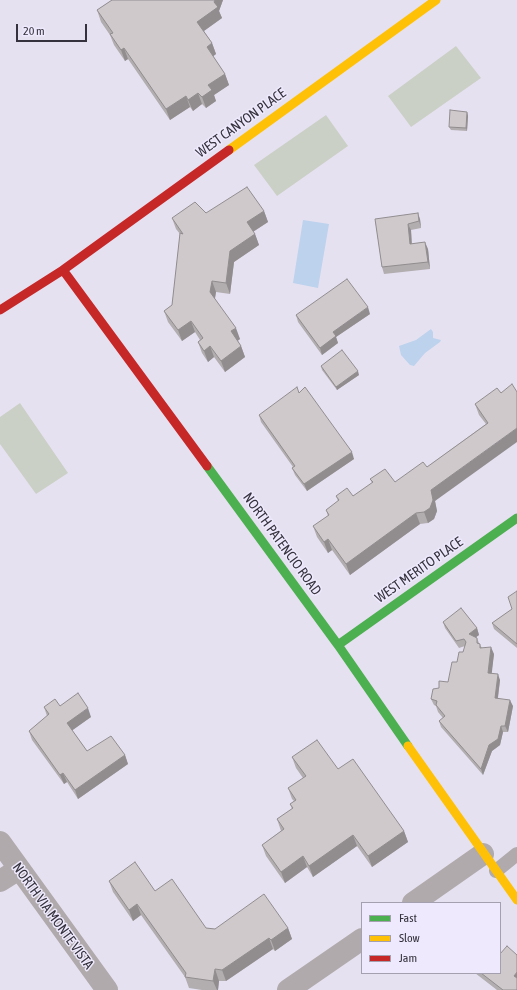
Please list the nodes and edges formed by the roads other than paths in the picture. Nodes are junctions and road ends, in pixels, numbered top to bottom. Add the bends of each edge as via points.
1 (436, 0) edge
2 (63, 270) junction
3 (0, 310) edge
4 (517, 518) edge
5 (338, 645) junction
6 (0, 842) edge
7 (517, 854) edge
8 (489, 862) junction
9 (19, 869) junction
10 (0, 882) edge
11 (517, 900) edge
12 (415, 902) edge
13 (361, 940) edge
14 (107, 990) edge
15 (288, 990) edge

1 - 2 street, WEST CANYON PLACE
2 - 3 street
2 - 5 street, NORTH PATENCIO ROAD
4 - 5 street, WEST MERITO PLACE
5 - 8 street, NORTH PATENCIO ROAD
6 - 9 street, NORTH VIA MONTE VISTA
7 - 8 lane
8 - 11 street, NORTH PATENCIO ROAD
8 - 12 street
9 - 10 street
9 - 14 street, NORTH VIA MONTE VISTA
13 - 15 street

